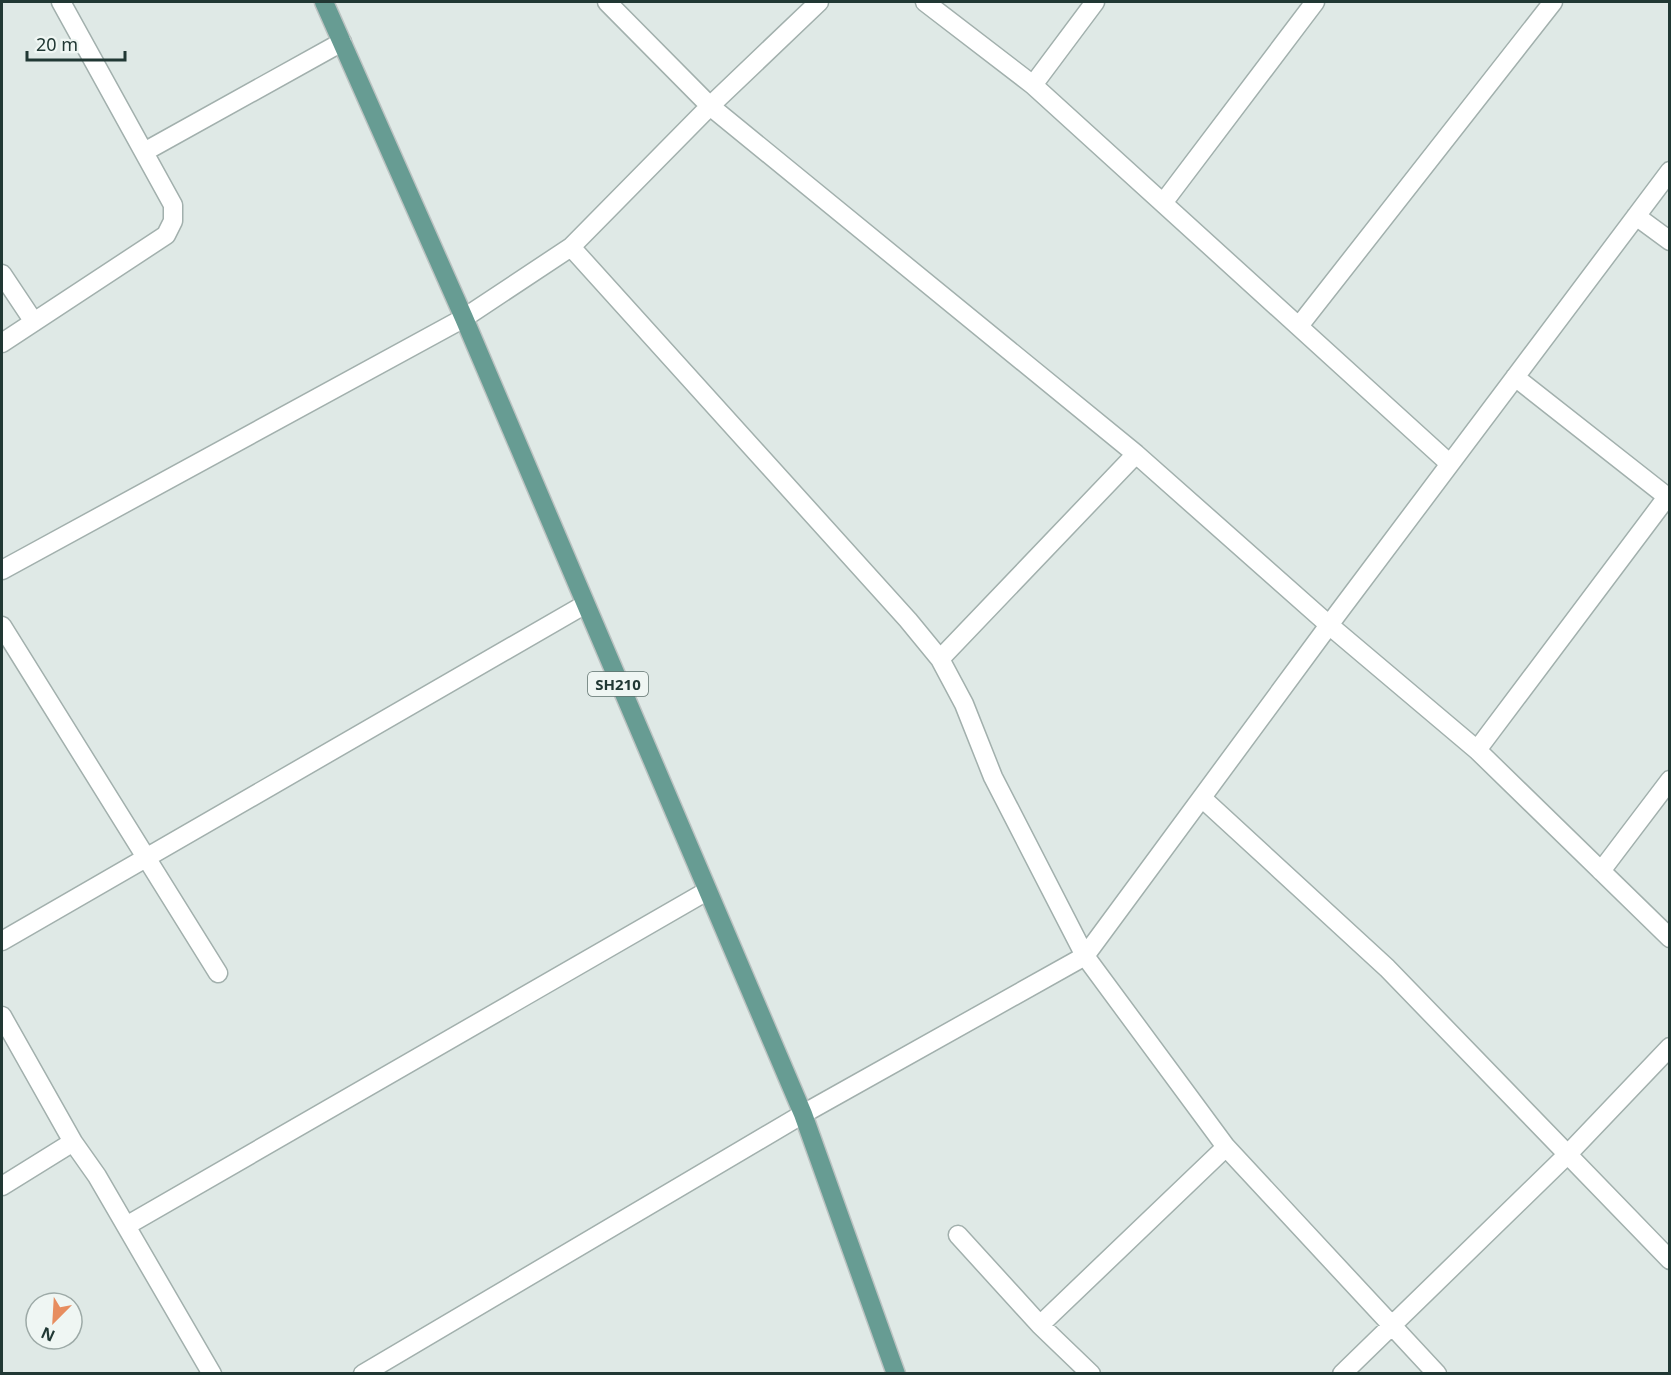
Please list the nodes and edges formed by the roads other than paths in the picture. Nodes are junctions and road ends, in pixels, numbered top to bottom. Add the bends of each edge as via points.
1 (61, 2) edge
2 (324, 2) edge
3 (607, 2) edge
4 (819, 2) edge
5 (926, 2) edge
6 (1095, 2) edge
7 (1316, 2) edge
8 (1553, 2) edge
9 (342, 42) junction
10 (1033, 85) junction
11 (710, 106) junction
12 (144, 152) junction
13 (1670, 171) edge
14 (1163, 203) junction
15 (1635, 216) junction
16 (1670, 241) edge
17 (571, 248) junction
18 (2, 274) edge
19 (464, 318) junction
20 (34, 321) junction
21 (1299, 326) junction
22 (2, 343) edge
23 (1515, 377) junction
24 (1136, 454) junction
25 (1450, 464) junction
26 (1668, 498) edge
27 (2, 570) edge
28 (584, 605) junction
29 (1329, 625) junction
30 (2, 626) edge
31 (940, 659) junction
32 (1477, 750) junction
33 (1670, 780) edge
34 (1202, 798) junction
35 (145, 858) junction
36 (1602, 871) junction
37 (707, 891) junction
38 (1670, 938) edge
39 (2, 941) edge
40 (1085, 956) junction
41 (218, 973) dead end
42 (2, 1016) edge
43 (1670, 1047) edge
44 (804, 1114) junction
45 (73, 1142) junction
46 (1226, 1147) junction
47 (1568, 1154) junction
48 (2, 1186) edge
49 (126, 1226) junction
50 (958, 1235) dead end
51 (1670, 1260) edge
52 (1040, 1325) junction
53 (1391, 1326) junction
54 (212, 1374) edge
55 (363, 1374) edge
56 (896, 1374) edge
57 (1091, 1374) edge
58 (1342, 1374) edge
59 (1437, 1374) edge

1 - 12 street
2 - 9 main road, SH210
3 - 11 street
4 - 11 street
5 - 10 street
6 - 10 street
7 - 14 street
8 - 21 street
9 - 12 street
9 - 19 main road, SH210
10 - 14 street
11 - 17 street
11 - 24 street
12 - 20 street via 173,205 173,221 166,235
13 - 15 street
14 - 21 street
15 - 16 street
15 - 23 street
17 - 19 street
17 - 31 street
18 - 20 street
19 - 27 street
19 - 28 main road, SH210
20 - 22 street
21 - 25 street
23 - 25 street
23 - 26 street
24 - 29 street
24 - 31 street
25 - 29 street
26 - 32 street
28 - 35 street
28 - 37 main road, SH210
29 - 32 street
29 - 34 street
30 - 35 street
31 - 40 street via 964,704 993,777
32 - 36 street
33 - 36 street
34 - 40 street
34 - 47 street via 1387,968
35 - 39 street
35 - 41 street
36 - 38 street
37 - 44 main road, SH210
37 - 49 street
40 - 44 street
40 - 46 street
42 - 45 street
43 - 47 street
44 - 55 street
44 - 56 main road, SH210
45 - 48 street
45 - 49 street
46 - 52 street
46 - 53 street
47 - 51 street
47 - 53 street
49 - 54 street
50 - 52 street
52 - 57 street
53 - 58 street
53 - 59 street

